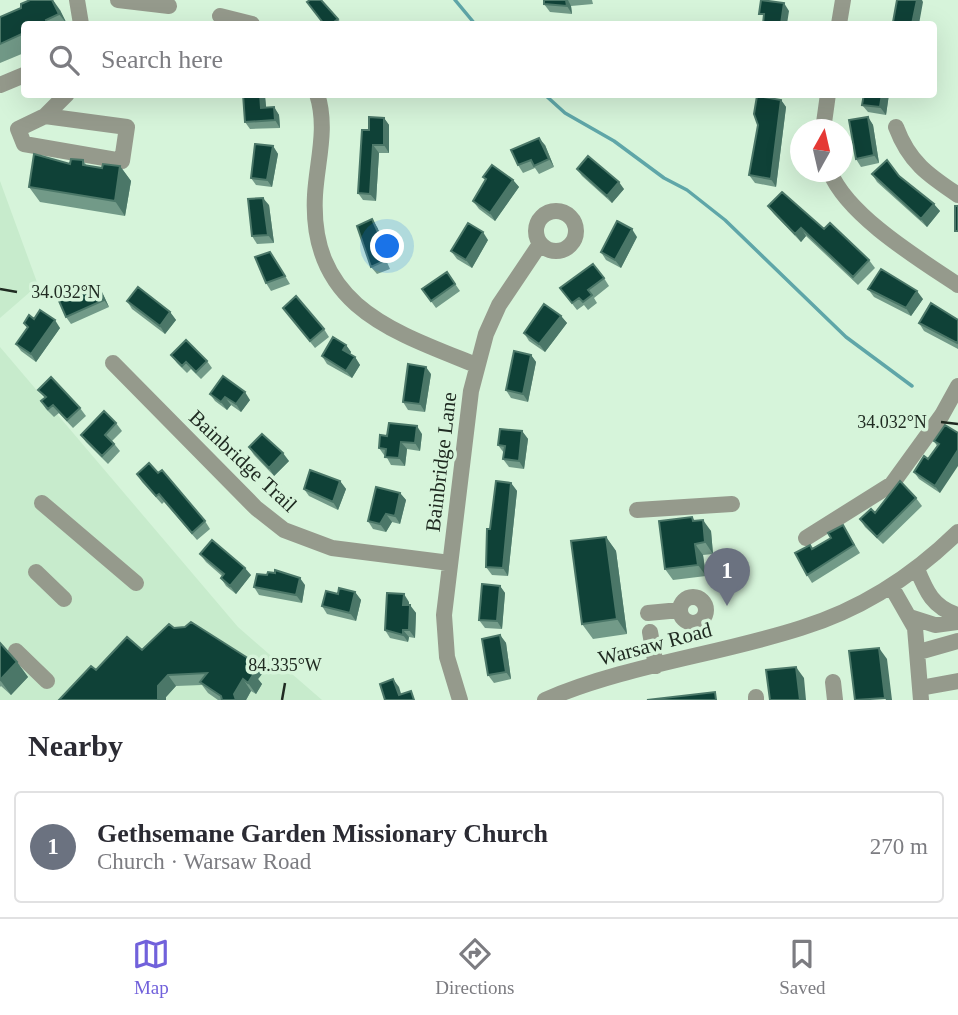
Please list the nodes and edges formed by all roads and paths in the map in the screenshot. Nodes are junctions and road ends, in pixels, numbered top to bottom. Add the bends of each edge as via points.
1 (77, 0) edge
2 (118, 0) edge
3 (843, 0) edge
4 (169, 6) dead end
5 (220, 16) dead end
6 (80, 21) edge
7 (240, 21) edge
8 (840, 21) edge
9 (21, 76) edge
10 (0, 85) edge
11 (63, 98) edge
12 (318, 98) edge
13 (827, 98) edge
14 (45, 116) junction
15 (825, 119) edge
16 (896, 127) dead end
17 (837, 182) edge
18 (958, 195) edge
19 (540, 244) dead end
20 (958, 285) edge
21 (113, 363) dead end
22 (476, 365) junction
23 (958, 386) edge
24 (42, 503) dead end
25 (732, 504) dead end
26 (637, 510) dead end
27 (958, 532) edge
28 (806, 538) dead end
29 (450, 563) junction
30 (917, 569) junction
31 (36, 572) dead end
32 (136, 583) dead end
33 (891, 586) junction
34 (64, 599) dead end
35 (680, 610) dead end
36 (648, 613) dead end
37 (958, 615) edge
38 (910, 617) junction
39 (958, 622) edge
40 (650, 632) dead end
41 (958, 641) edge
42 (16, 652) dead end
43 (919, 652) junction
44 (656, 666) junction
45 (47, 681) dead end
46 (958, 681) edge
47 (833, 682) dead end
48 (921, 694) edge
49 (460, 700) edge
50 (545, 700) edge
51 (835, 700) edge

1 - 6 street
2 - 4 street
3 - 8 street
5 - 7 street
9 - 10 street
11 - 14 street
12 - 22 street via 323,125 315,224 324,259 341,288 385,328
13 - 15 street
14 - 14 street via 18,129 24,144 122,161 127,127
16 - 18 street via 905,152
17 - 20 street via 898,245
19 - 22 street, Bainbridge Lane via 499,305
21 - 29 street, Bainbridge Trail via 256,508 284,530 332,548
22 - 29 street, Bainbridge Lane
23 - 28 street via 892,484
24 - 32 street
25 - 26 street
27 - 30 street, Warsaw Road
29 - 49 street, Bainbridge Lane via 444,636
30 - 33 street, Warsaw Road
30 - 37 street via 929,597
31 - 34 street
33 - 38 street
33 - 44 street, Warsaw Road via 802,628
35 - 36 street
38 - 39 street via 935,625
38 - 43 street
40 - 44 street
41 - 43 street
42 - 45 street
43 - 48 street
44 - 50 street, Warsaw Road
46 - 48 street
47 - 51 street

